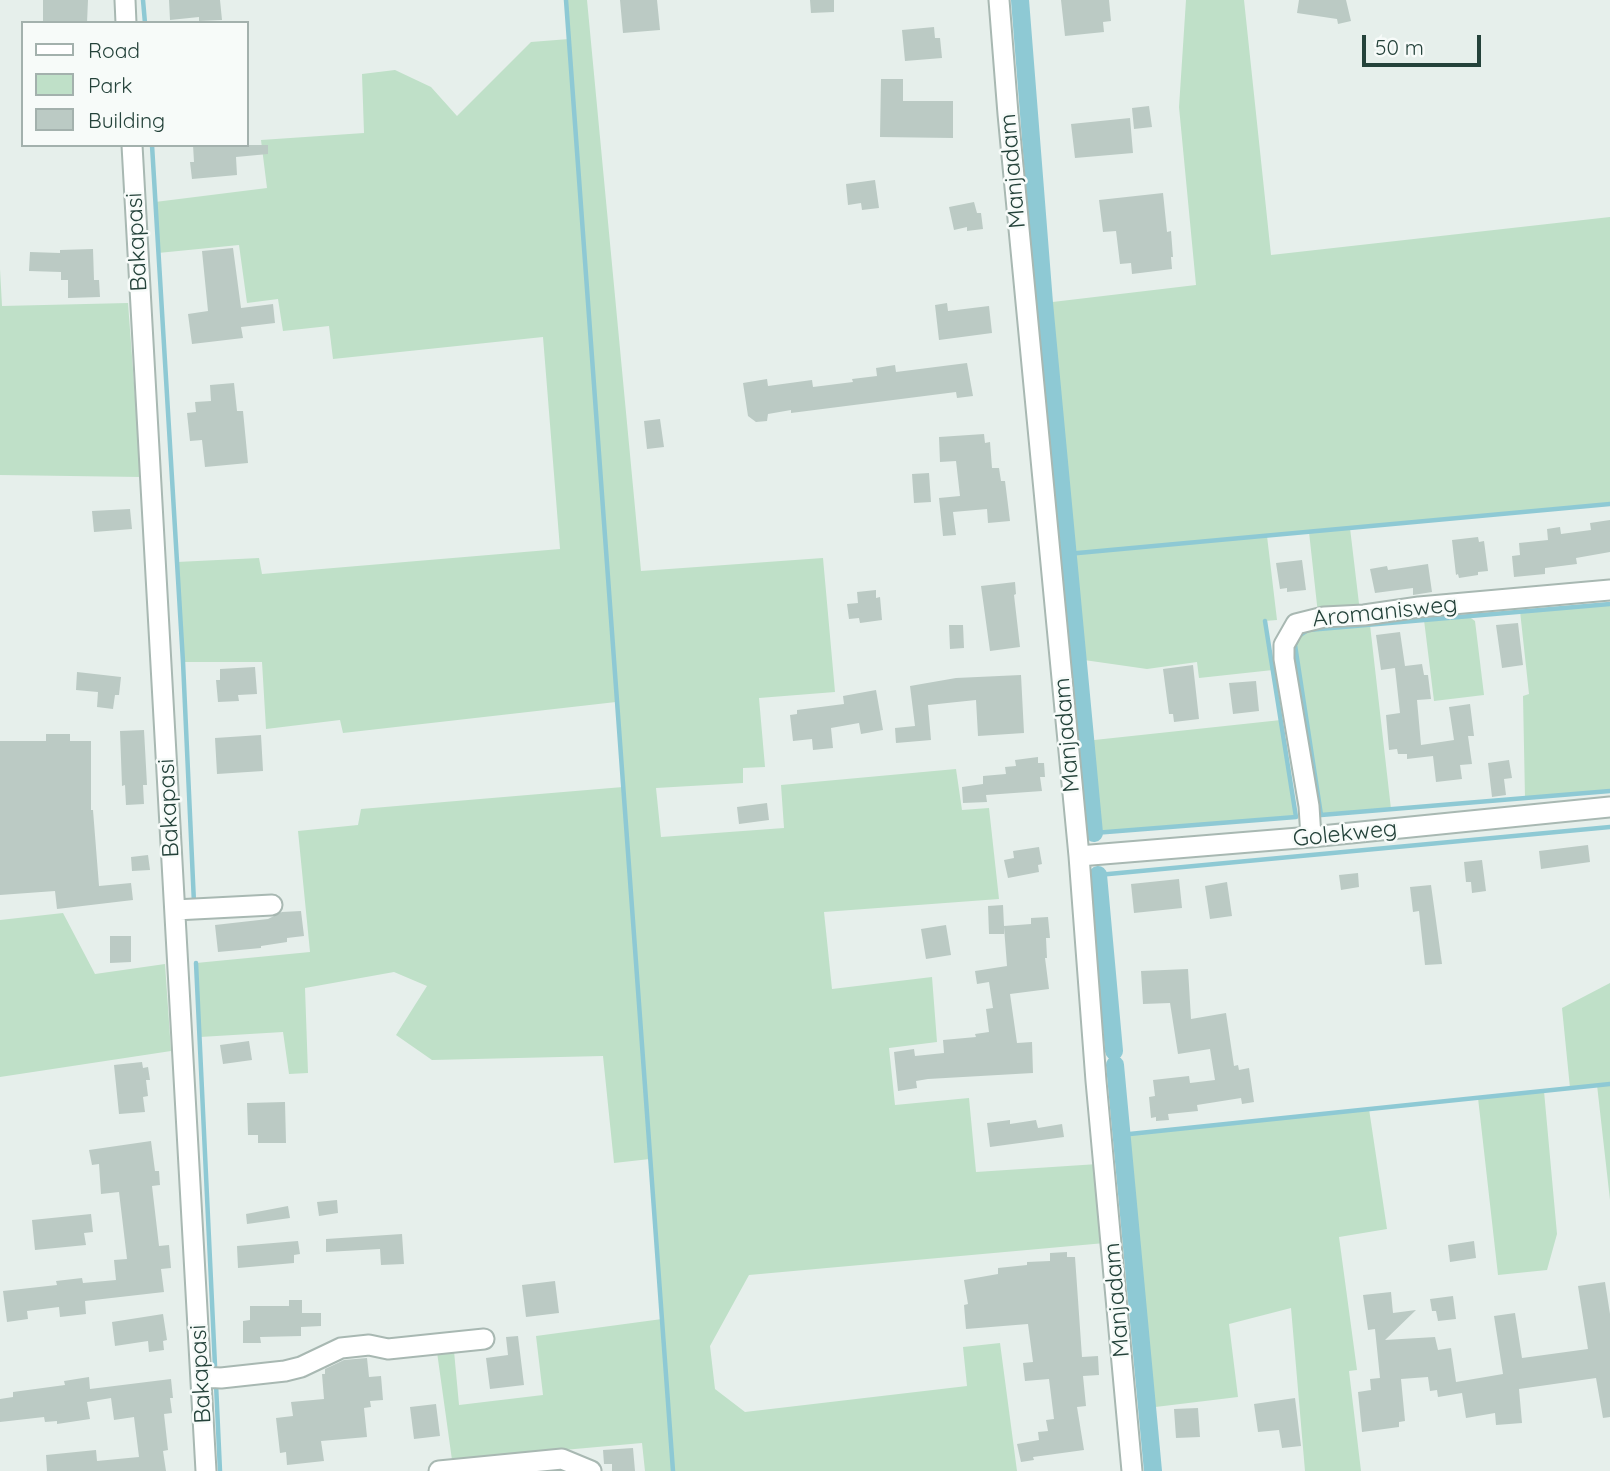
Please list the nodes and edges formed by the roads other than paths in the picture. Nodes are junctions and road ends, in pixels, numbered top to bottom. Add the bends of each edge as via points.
1 (125, 0) edge
2 (999, 0) edge
3 (126, 21) edge
4 (132, 147) edge
5 (1610, 590) edge
6 (1610, 807) edge
7 (1311, 837) junction
8 (1079, 856) junction
9 (272, 905) dead end
10 (175, 910) junction
11 (484, 1339) dead end
12 (201, 1377) junction
13 (206, 1471) edge
14 (439, 1471) edge
15 (591, 1471) edge
16 (1132, 1471) edge

1 - 3 street
2 - 8 street, Manjadam
4 - 10 street, Bakapasi
5 - 7 street, Aromanisweg via 1324,617 1296,624 1284,645 1284,659
6 - 7 street, Golekweg
7 - 8 street, Golekweg
8 - 16 street, Manjadam
9 - 10 street
10 - 12 street, Bakapasi
11 - 12 street via 388,1349 369,1345 341,1348 285,1371
12 - 13 street, Bakapasi
14 - 15 street via 562,1459

